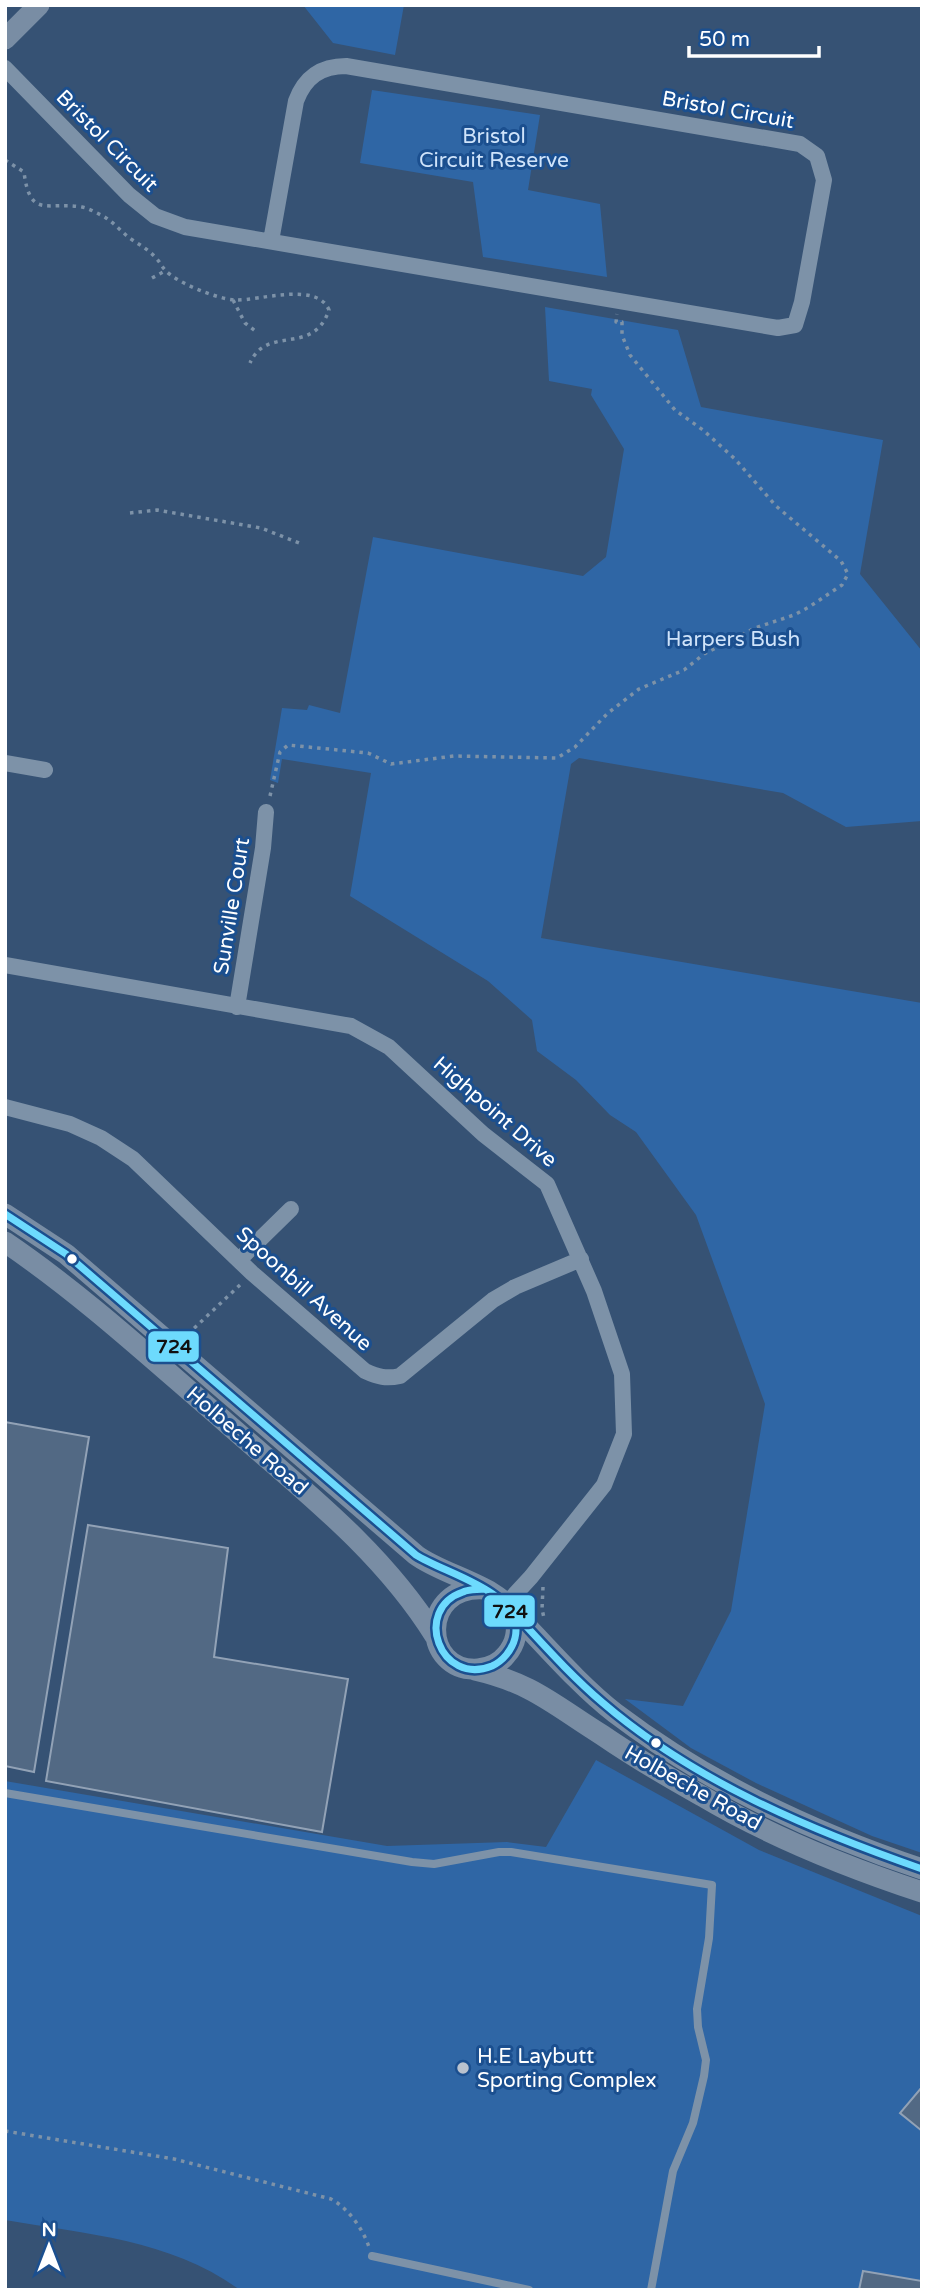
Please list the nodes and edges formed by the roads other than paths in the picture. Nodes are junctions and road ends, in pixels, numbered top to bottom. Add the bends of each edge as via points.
1 (35, 6) edge
2 (6, 37) edge
3 (5, 68) edge
4 (271, 241) junction
5 (5, 763) edge
6 (44, 770) dead end
7 (266, 812) road end
8 (5, 965) edge
9 (237, 1007) junction
10 (5, 1107) edge
11 (291, 1209) dead end
12 (5, 1214) edge
13 (5, 1241) edge
14 (581, 1259) junction
15 (239, 1260) junction
16 (484, 1589) junction
17 (510, 1607) junction
18 (435, 1636) junction
19 (471, 1670) junction
20 (5, 1793) edge
21 (922, 1870) edge
22 (922, 1892) edge
23 (372, 2256) road end
24 (528, 2290) edge
25 (651, 2290) edge

1 - 2 street
3 - 4 street, Bristol Circuit via 128,195 155,216 185,227
4 - 4 street, Bristol Circuit via 778,328 795,325 824,180 817,156 800,144 333,66 306,82 296,101
5 - 6 street
7 - 9 street, Sunville Court
8 - 9 street, Highpoint Drive
9 - 14 street, Highpoint Drive via 351,1026 389,1048 483,1134 547,1184
10 - 15 street, Spoonbill Avenue via 70,1124 117,1147
11 - 15 street
12 - 16 street, Holbeche Road via 66,1254 415,1555
13 - 18 street, Holbeche Road via 98,1312 310,1496 387,1570
14 - 15 street, Spoonbill Avenue via 493,1300 411,1368 388,1378 365,1371
14 - 17 street, Highpoint Drive via 622,1374 624,1434 604,1485
16 - 17 street
16 - 18 street via 471,1588 447,1599 435,1622
17 - 19 street via 516,1634 513,1646 496,1664
17 - 21 street, Holbeche Road via 613,1712 676,1756 806,1824
18 - 19 street via 447,1658
19 - 22 street, Holbeche Road via 535,1690 705,1798 788,1840
20 - 25 lane via 412,1862 434,1864 511,1852 712,1885 697,2009 706,2060 704,2076 693,2123 673,2171
23 - 24 lane

